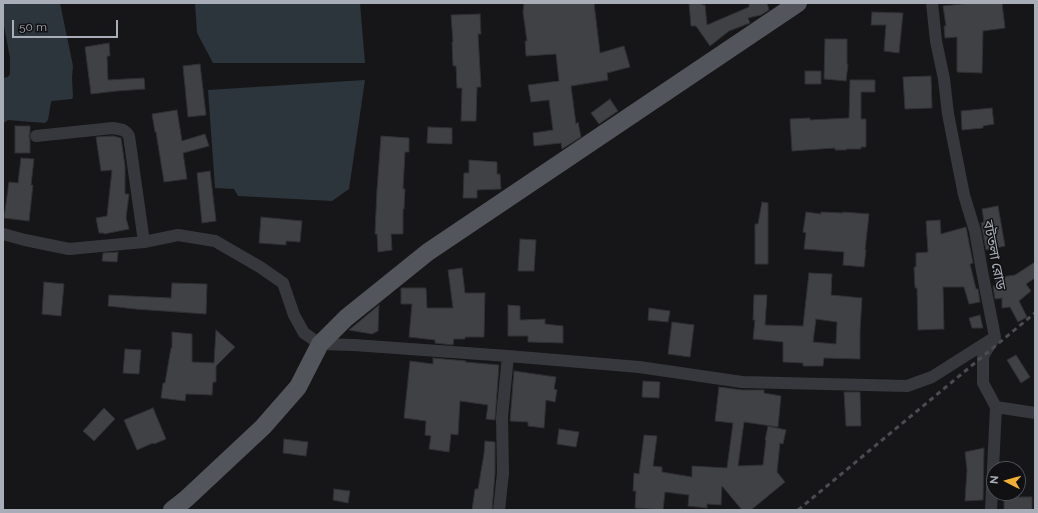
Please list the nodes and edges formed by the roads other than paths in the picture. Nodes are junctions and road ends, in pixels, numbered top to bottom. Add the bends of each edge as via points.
1 (798, 3) edge
2 (932, 3) edge
3 (36, 136) dead end
4 (3, 234) edge
5 (144, 242) junction
6 (995, 337) junction
7 (320, 344) junction
8 (508, 356) junction
9 (996, 407) junction
10 (1035, 413) edge
11 (172, 510) edge
12 (499, 510) edge
13 (991, 510) edge

1 - 7 main road via 428,252 346,318
2 - 6 street, বটতলা রোড via 948,114 964,195 975,230
3 - 5 street via 113,128 127,133
4 - 5 street via 69,249
5 - 7 street via 178,235 215,242 260,267 283,283 294,316 304,333
6 - 8 street via 932,377 907,386 742,382 639,367
6 - 9 street via 983,356 983,382
7 - 8 street
7 - 11 main road via 298,387 263,427
8 - 12 street via 502,417
9 - 10 street
9 - 13 street

